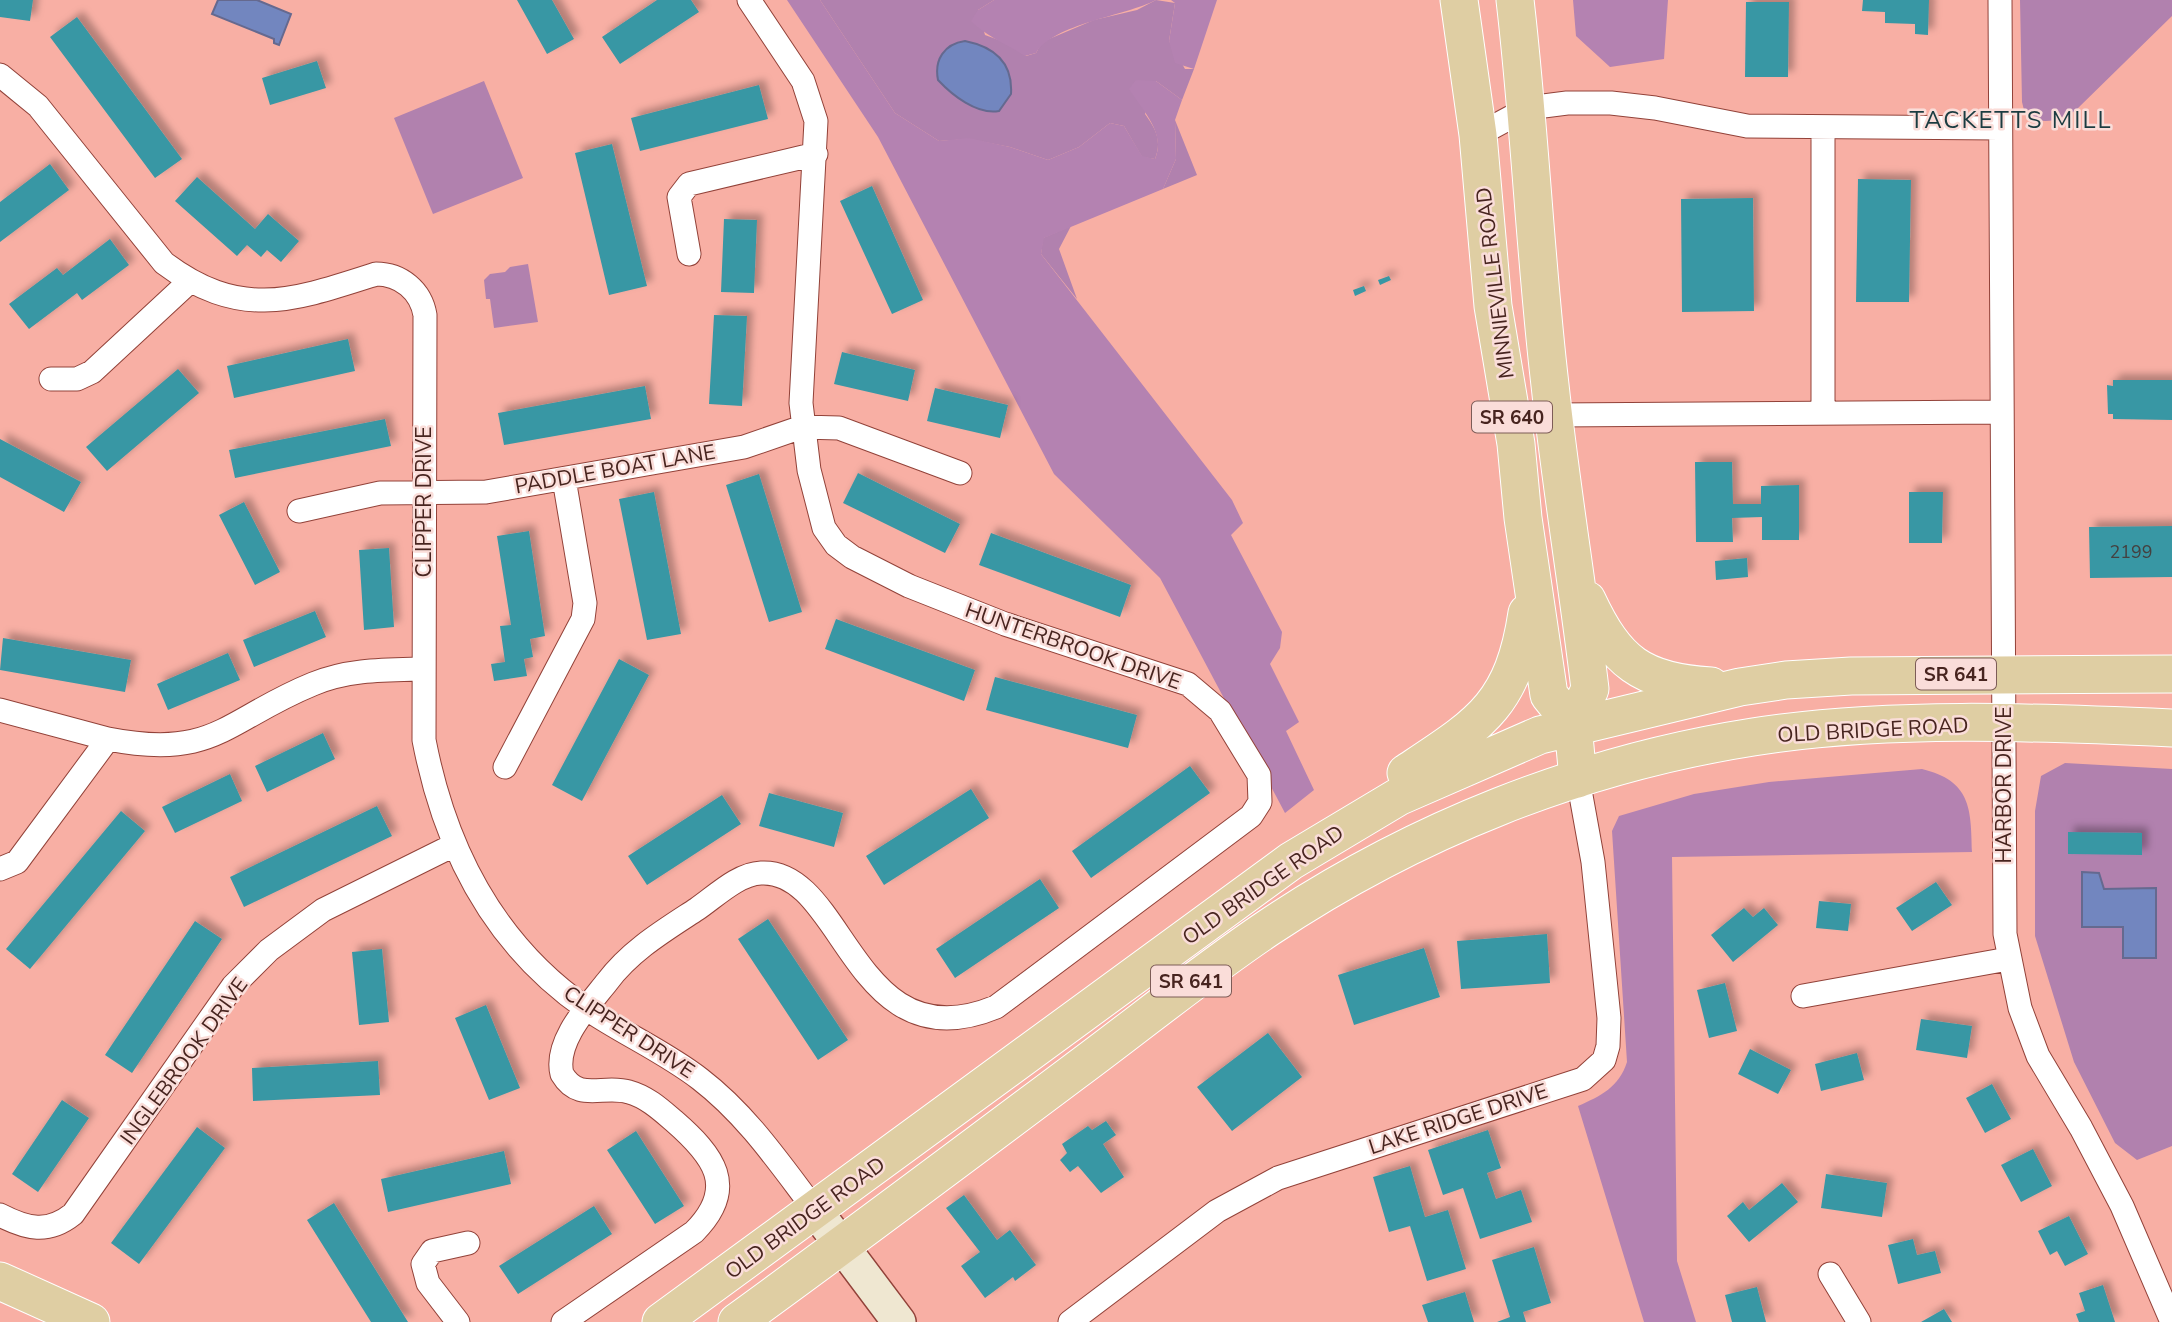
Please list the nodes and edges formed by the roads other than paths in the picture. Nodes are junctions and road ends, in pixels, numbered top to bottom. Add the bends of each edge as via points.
1 (749, 0) edge
2 (1459, 0) edge
3 (1515, 0) edge
4 (2000, 0) edge
5 (0, 75) edge
6 (1528, 108) junction
7 (1823, 127) junction
8 (2000, 128) junction
9 (1478, 135) junction
10 (816, 154) junction
11 (689, 254) dead end
12 (189, 282) junction
13 (51, 379) dead end
14 (2002, 412) junction
15 (1823, 413) junction
16 (1554, 415) junction
17 (802, 427) junction
18 (960, 473) dead end
19 (564, 479) junction
20 (424, 491) junction
21 (299, 511) dead end
22 (1532, 577) junction
23 (1576, 577) junction
24 (424, 669) junction
25 (2004, 674) junction
26 (2172, 674) edge
27 (1740, 687) junction
28 (0, 710) edge
29 (1573, 725) junction
30 (2004, 725) junction
31 (2172, 728) edge
32 (108, 738) junction
33 (505, 767) dead end
34 (1578, 779) junction
35 (1330, 836) junction
36 (454, 845) junction
37 (0, 869) edge
38 (2008, 959) junction
39 (1803, 996) dead end
40 (587, 1009) junction
41 (815, 1210) junction
42 (0, 1214) edge
43 (468, 1243) dead end
44 (842, 1247) junction
45 (1830, 1274) dead end
46 (0, 1281) edge
47 (2166, 1292) edge
48 (91, 1322) edge
49 (458, 1322) edge
50 (563, 1322) edge
51 (661, 1322) edge
52 (737, 1322) edge
53 (899, 1322) edge
54 (1070, 1322) edge
55 (1859, 1322) edge
56 (2172, 1322) edge

1 - 10 street, HUNTERBROOK DRIVE via 811,98
2 - 9 main road, MINNIEVILLE ROAD / SR 640
3 - 6 main road, MINNIEVILLE ROAD / SR 640
4 - 8 street, HARBOR DRIVE
5 - 12 street via 33,100 164,263
6 - 7 street via 1611,103 1747,126
6 - 9 street
6 - 16 main road, MINNIEVILLE ROAD / SR 640 via 1535,249
7 - 8 street
7 - 15 street
8 - 14 street, HARBOR DRIVE
9 - 22 main road, MINNIEVILLE ROAD / SR 640 via 1493,306
10 - 11 street via 689,184 680,197
10 - 17 street, HUNTERBROOK DRIVE via 804,312
12 - 13 street via 92,372 77,379
12 - 20 street, CLIPPER DRIVE via 243,302 287,299 376,274 390,274 417,292 425,315
14 - 15 street
14 - 25 street, HARBOR DRIVE
15 - 16 street
16 - 23 main road, MINNIEVILLE ROAD / SR 640
17 - 18 street via 839,428
17 - 19 street, PADDLE BOAT LANE via 744,447
17 - 40 street, HUNTERBROOK DRIVE via 824,528 836,545 956,607 1188,684 1206,696 1227,722 1259,775 1260,802 1251,816 1100,931 996,1006 976,1015 939,1018 914,1013 872,979 800,887 788,878 761,873 733,883 639,948
19 - 20 street, PADDLE BOAT LANE via 486,492
19 - 33 street via 585,603 583,619
20 - 21 street, PADDLE BOAT LANE via 380,493
20 - 24 street, CLIPPER DRIVE
22 - 29 main road, MINNIEVILLE ROAD / SR 640 via 1549,695
22 - 35 main road via 1518,663 1494,704 1461,736 1382,790
23 - 27 main road via 1602,631 1628,661 1672,681
23 - 29 main road, MINNIEVILLE ROAD / SR 640 via 1590,689
24 - 32 street via 367,670 315,683 199,741 147,746
24 - 36 street, CLIPPER DRIVE via 424,740
25 - 26 main road, OLD BRIDGE ROAD / SR 641
25 - 27 main road, OLD BRIDGE ROAD / SR 641 via 1851,676
25 - 30 street, HARBOR DRIVE
27 - 29 main road, OLD BRIDGE ROAD / SR 641
28 - 32 street
29 - 34 main road
29 - 35 main road, OLD BRIDGE ROAD / SR 641 via 1435,779
30 - 31 main road, OLD BRIDGE ROAD / SR 641
30 - 34 main road, OLD BRIDGE ROAD / SR 641 via 1892,724 1754,737
30 - 38 street, HARBOR DRIVE
32 - 37 street via 17,862
34 - 44 main road, OLD BRIDGE ROAD / SR 641 via 1438,832 1301,907 1197,977
34 - 54 street, LAKE RIDGE DRIVE via 1593,862 1609,1018 1608,1046 1595,1071 1583,1079 1268,1183 1217,1211
35 - 41 main road, OLD BRIDGE ROAD / SR 641
36 - 40 street, CLIPPER DRIVE via 504,933
36 - 42 street, INGLEBROOK DRIVE via 323,911 269,950 233,986 73,1214 62,1223 45,1229 19,1225
38 - 39 street
38 - 47 street, HARBOR DRIVE via 2038,1056
40 - 41 street, CLIPPER DRIVE via 700,1079 731,1105
40 - 50 street via 561,1051 559,1062 567,1082 587,1093 628,1091 656,1106 704,1148 712,1163 717,1194 707,1220 694,1232
41 - 44 street, CLIPPER DRIVE
41 - 51 main road, OLD BRIDGE ROAD / SR 641
43 - 49 street via 432,1251 423,1264 428,1283
44 - 52 main road, OLD BRIDGE ROAD / SR 641
44 - 53 street, CLIPPER DRIVE
45 - 55 street
46 - 48 main road
47 - 56 street, HARBOR DRIVE

